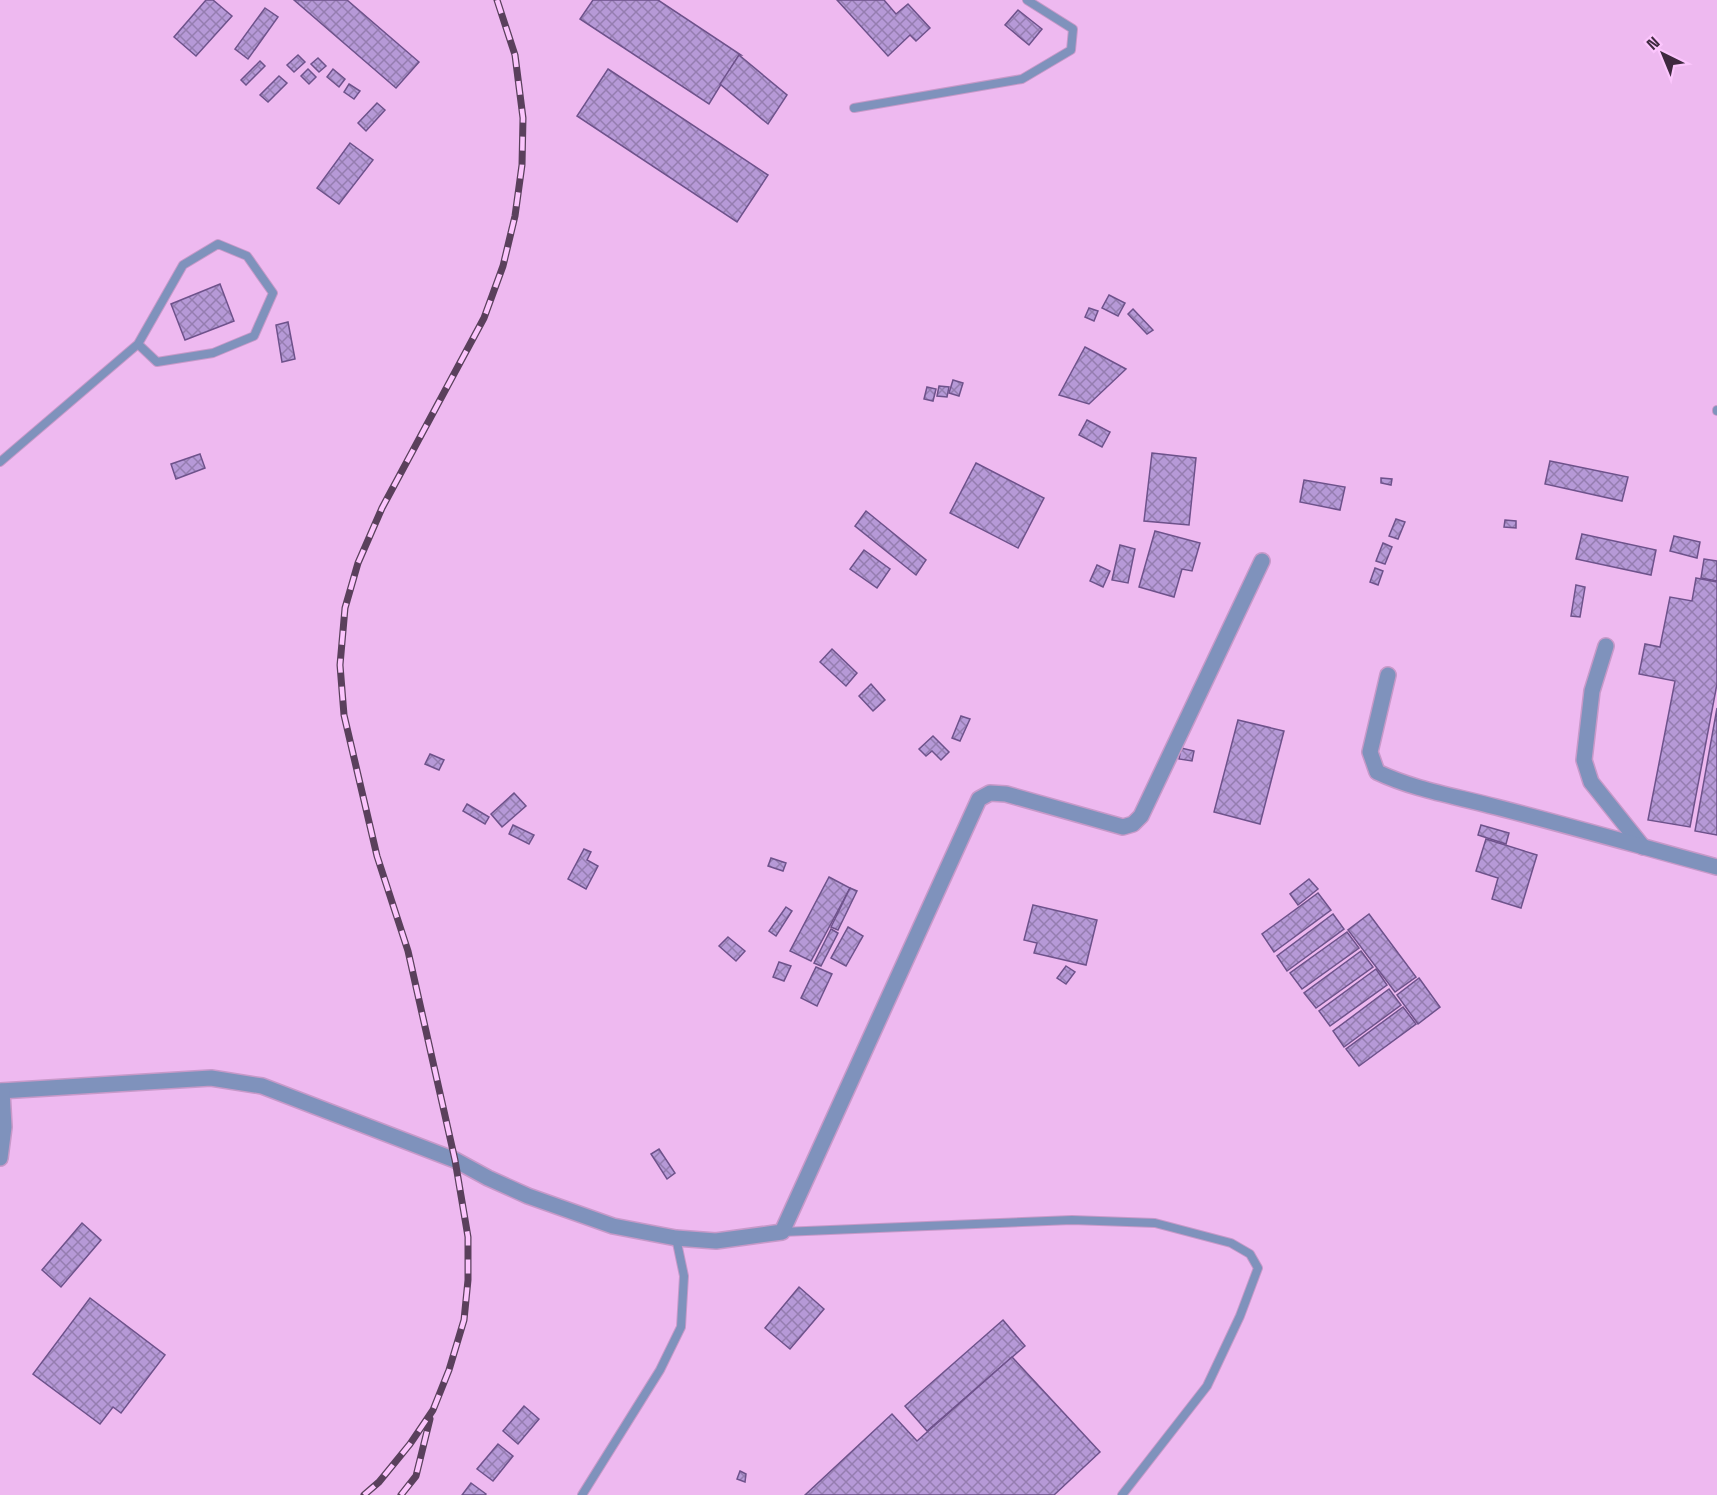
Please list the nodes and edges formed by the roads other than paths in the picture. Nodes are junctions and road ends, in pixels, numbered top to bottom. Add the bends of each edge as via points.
1 (1027, 0) edge
2 (854, 108) dead end
3 (138, 344) junction
4 (0, 462) edge
5 (1262, 561) dead end
6 (1606, 646) dead end
7 (1388, 675) dead end
8 (1643, 847) junction
9 (1717, 867) edge
10 (1, 1091) edge
11 (0, 1158) edge
12 (782, 1232) junction
13 (676, 1238) junction
14 (582, 1495) edge
15 (1122, 1495) edge

1 - 2 lane via 1073,29 1071,50 1022,79
3 - 3 lane via 157,362 213,354 254,336 273,293 247,256 218,244 183,265
3 - 4 lane
5 - 12 street via 1141,816 1132,824 1123,827 1006,794 990,793 979,799
6 - 8 street via 1592,691 1584,760 1591,782
7 - 8 street via 1370,752 1377,772 1443,795
8 - 9 street
10 - 11 street via 4,1127
10 - 13 street via 211,1078 262,1086 455,1160 539,1200 613,1226
12 - 13 street via 716,1241
12 - 15 lane via 1072,1220 1155,1223 1231,1243 1250,1254 1258,1268 1207,1386
13 - 14 lane via 684,1276 681,1327 660,1370

